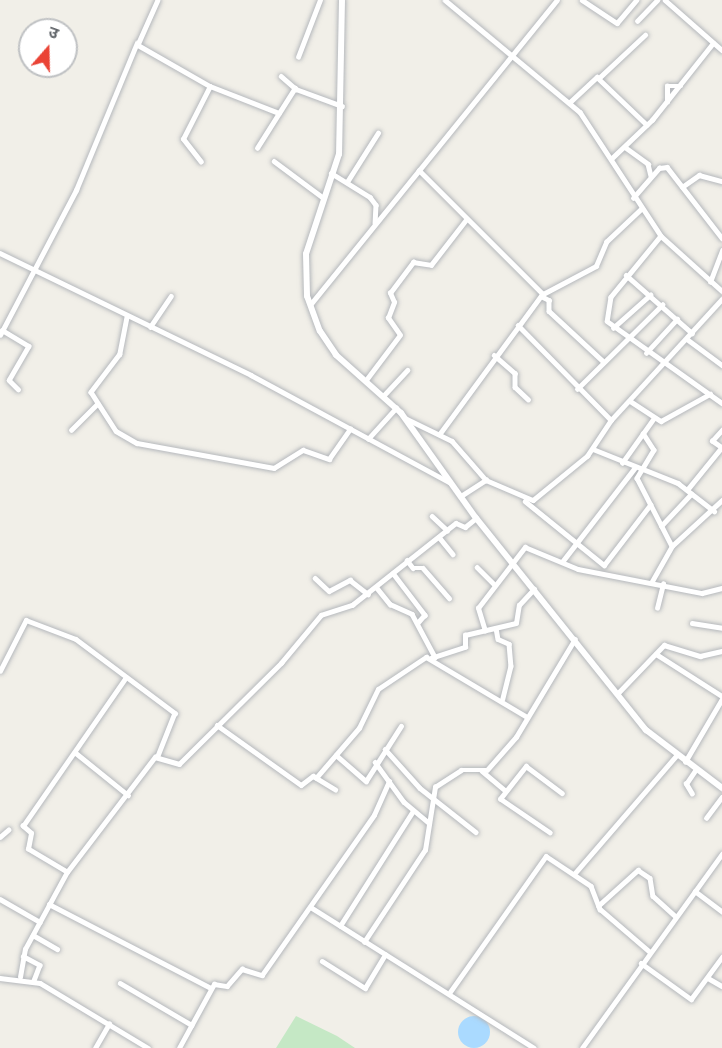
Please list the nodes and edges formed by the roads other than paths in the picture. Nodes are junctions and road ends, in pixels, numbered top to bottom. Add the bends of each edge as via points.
1 (158, 0) edge
2 (320, 0) edge
3 (342, 0) edge
4 (445, 0) edge
5 (557, 0) edge
6 (582, 0) edge
7 (603, 0) edge
8 (636, 0) edge
9 (657, 0) edge
10 (665, 0) edge
11 (598, 7) junction
12 (637, 21) dead end
13 (645, 35) dead end
14 (137, 43) junction
15 (713, 43) junction
16 (722, 50) edge
17 (512, 56) junction
18 (298, 57) dead end
19 (281, 76) dead end
20 (598, 78) junction
21 (210, 86) junction
22 (681, 86) junction
23 (295, 88) junction
24 (667, 102) junction
25 (569, 103) junction
26 (342, 106) junction
27 (279, 114) junction
28 (647, 125) junction
29 (378, 133) dead end
30 (625, 147) junction
31 (257, 148) dead end
32 (611, 159) junction
33 (274, 161) dead end
34 (201, 162) dead end
35 (419, 170) junction
36 (331, 173) junction
37 (651, 177) junction
38 (722, 181) edge
39 (347, 182) junction
40 (682, 187) junction
41 (321, 196) junction
42 (633, 198) junction
43 (641, 209) junction
44 (465, 221) junction
45 (375, 223) junction
46 (661, 236) junction
47 (722, 238) edge
48 (722, 250) edge
49 (0, 253) edge
50 (32, 268) junction
51 (626, 276) junction
52 (710, 282) junction
53 (722, 291) edge
54 (650, 295) junction
55 (171, 296) dead end
56 (543, 296) junction
57 (722, 299) edge
58 (310, 305) junction
59 (662, 305) junction
60 (127, 317) junction
61 (677, 319) junction
62 (518, 325) junction
63 (150, 327) junction
64 (613, 328) junction
65 (1, 333) edge
66 (692, 333) junction
67 (625, 337) junction
68 (687, 339) junction
69 (646, 352) junction
70 (494, 355) junction
71 (603, 361) junction
72 (660, 364) junction
73 (722, 365) edge
74 (407, 370) dead end
75 (366, 380) junction
76 (18, 389) dead end
77 (577, 389) junction
78 (710, 394) junction
79 (384, 395) junction
80 (528, 399) dead end
81 (630, 401) junction
82 (722, 403) edge
83 (97, 404) junction
84 (397, 408) junction
85 (405, 418) junction
86 (654, 418) junction
87 (611, 420) junction
88 (350, 429) junction
89 (71, 430) dead end
90 (722, 430) edge
91 (440, 434) junction
92 (643, 434) junction
93 (368, 439) junction
94 (593, 448) junction
95 (721, 448) edge
96 (622, 463) junction
97 (636, 470) junction
98 (486, 480) junction
99 (451, 483) junction
100 (689, 492) junction
101 (461, 496) junction
102 (525, 501) junction
103 (722, 501) edge
104 (650, 505) junction
105 (714, 511) junction
106 (432, 516) dead end
107 (476, 518) junction
108 (661, 526) junction
109 (447, 530) junction
110 (439, 537) junction
111 (574, 542) junction
112 (672, 546) junction
113 (453, 554) dead end
114 (407, 560) junction
115 (562, 562) junction
116 (512, 563) junction
117 (604, 565) junction
118 (477, 567) dead end
119 (601, 571) junction
120 (393, 573) junction
121 (315, 578) dead end
122 (651, 583) junction
123 (663, 584) junction
124 (495, 585) junction
125 (376, 588) junction
126 (722, 588) edge
127 (534, 589) junction
128 (368, 594) junction
129 (449, 598) dead end
130 (657, 608) dead end
131 (419, 622) junction
132 (692, 623) dead end
133 (496, 628) junction
134 (722, 628) edge
135 (485, 630) junction
136 (575, 639) junction
137 (722, 651) edge
138 (656, 654) junction
139 (434, 657) junction
140 (0, 671) edge
141 (124, 680) junction
142 (617, 694) junction
143 (722, 697) edge
144 (503, 699) junction
145 (720, 706) edge
146 (527, 717) junction
147 (217, 725) junction
148 (401, 726) dead end
149 (385, 749) junction
150 (76, 753) junction
151 (336, 755) junction
152 (158, 756) junction
153 (676, 756) junction
154 (375, 762) junction
155 (685, 762) junction
156 (696, 769) junction
157 (483, 771) junction
158 (316, 778) junction
159 (389, 781) junction
160 (722, 788) edge
161 (335, 789) dead end
162 (506, 791) junction
163 (562, 793) dead end
164 (693, 794) dead end
165 (128, 795) junction
166 (432, 795) junction
167 (722, 797) edge
168 (413, 811) junction
169 (706, 818) dead end
170 (428, 822) junction
171 (8, 830) dead end
172 (476, 832) dead end
173 (550, 833) dead end
174 (0, 837) edge
175 (722, 854) edge
176 (67, 872) junction
177 (575, 873) junction
178 (695, 891) junction
179 (0, 899) edge
180 (49, 904) junction
181 (598, 906) junction
182 (312, 908) junction
183 (722, 911) edge
184 (675, 916) junction
185 (40, 922) junction
186 (340, 926) junction
187 (33, 935) junction
188 (364, 942) junction
189 (57, 949) dead end
190 (649, 951) junction
191 (386, 955) junction
192 (23, 956) junction
193 (722, 957) edge
194 (322, 961) dead end
195 (641, 963) junction
196 (20, 977) junction
197 (0, 978) edge
198 (708, 978) junction
199 (34, 981) junction
200 (120, 983) dead end
201 (722, 986) edge
202 (211, 988) junction
203 (450, 992) junction
204 (109, 1024) junction
205 (192, 1025) junction
206 (95, 1048) edge
207 (148, 1048) edge
208 (179, 1048) edge
209 (534, 1048) edge
210 (582, 1048) edge

1 - 14 street
2 - 18 street
3 - 26 street
4 - 17 street
5 - 17 street
6 - 11 street
7 - 11 street
8 - 11 street via 617,23
9 - 12 street
10 - 15 street
13 - 20 street
14 - 21 street
14 - 50 street via 76,190
15 - 16 street
15 - 22 street
17 - 25 street
17 - 35 street
19 - 23 street
20 - 25 street
20 - 28 street
21 - 27 street
21 - 34 street via 183,139
22 - 24 street
22 - 24 street via 667,86
23 - 26 street
23 - 27 street
24 - 28 street
25 - 32 street
26 - 36 street via 339,154
27 - 31 street
28 - 30 street
29 - 39 street
30 - 32 street
30 - 37 street via 648,164
32 - 42 street
33 - 41 street
35 - 44 street
35 - 45 street
36 - 39 street
36 - 41 street
37 - 40 street via 664,166
37 - 42 street
38 - 40 street via 699,175
39 - 45 street via 375,203
40 - 47 street
41 - 58 street via 306,254
42 - 43 street
43 - 46 street
43 - 56 street via 606,242 596,266
44 - 56 street
44 - 75 street via 431,265 413,262 390,293 394,302 388,318 400,335
45 - 58 street
46 - 51 street
46 - 52 street
48 - 52 street
49 - 50 street
50 - 60 street
50 - 65 street
51 - 54 street
51 - 64 street via 609,300 607,321
52 - 53 street
54 - 59 street
54 - 64 street
55 - 63 street
56 - 62 street
56 - 71 street via 548,298 549,311
57 - 66 street
58 - 75 street via 327,343
59 - 61 street
59 - 67 street
60 - 63 street
60 - 83 street via 120,354 91,389
61 - 66 street
61 - 69 street
62 - 70 street
62 - 77 street
63 - 88 street
64 - 67 street
65 - 76 street via 29,346 9,380
66 - 68 street
67 - 69 street
67 - 71 street
68 - 72 street
68 - 73 street
69 - 72 street
70 - 80 street via 513,371 515,387
70 - 91 street
71 - 77 street
72 - 78 street
72 - 81 street
74 - 79 street
75 - 79 street
77 - 87 street
78 - 82 street
78 - 86 street via 667,420
79 - 84 street
81 - 86 street
81 - 87 street
83 - 88 street via 116,431 137,443 268,468 285,464 303,450 328,460
83 - 89 street
84 - 85 street
84 - 93 street
85 - 91 street
85 - 99 street
86 - 92 street
87 - 94 street
88 - 93 street
90 - 95 street via 712,439
91 - 98 street via 477,466
92 - 96 street
92 - 97 street via 655,446
93 - 99 street
94 - 96 street
94 - 102 street
95 - 100 street
96 - 97 street
97 - 100 street
97 - 104 street
97 - 111 street
98 - 101 street
98 - 102 street
99 - 101 street
100 - 105 street
100 - 108 street
101 - 107 street
102 - 111 street
103 - 105 street
104 - 108 street
104 - 117 street
105 - 112 street
106 - 109 street
107 - 109 street
107 - 116 street
108 - 112 street
109 - 110 street
110 - 113 street
110 - 114 street
111 - 115 street
111 - 117 street
112 - 122 street
114 - 120 street
114 - 129 street via 413,568 423,568
115 - 116 street via 525,548
115 - 119 street
116 - 124 street
116 - 127 street
117 - 119 street
118 - 124 street
119 - 122 street
120 - 125 street
120 - 131 street via 426,615
121 - 128 street via 329,591 350,580
122 - 123 street
123 - 126 street via 702,593
123 - 130 street
124 - 135 street via 478,610
125 - 128 street
125 - 131 street
127 - 133 street via 519,605 518,622
127 - 136 street
128 - 147 street via 321,615
131 - 139 street
132 - 134 street
133 - 135 street
133 - 144 street via 498,639 509,644 511,666
135 - 139 street via 465,635 465,647
136 - 142 street
136 - 146 street
137 - 138 street via 700,656 668,644
138 - 142 street
138 - 143 street
139 - 144 street
139 - 151 street via 423,658 378,689 359,728
140 - 141 street via 18,627 30,619 83,643 109,660
141 - 150 street
141 - 152 street via 176,715
142 - 153 street
143 - 145 street
144 - 146 street
145 - 155 street
146 - 157 street via 512,742
147 - 152 street via 177,765
147 - 158 street via 301,785
148 - 149 street
149 - 154 street
149 - 166 street via 409,778
150 - 165 street
150 - 176 street via 23,826 31,833 28,849
151 - 154 street via 364,782
151 - 158 street
152 - 165 street
153 - 155 street
153 - 177 street
154 - 159 street
155 - 156 street
156 - 160 street
156 - 164 street via 686,784
157 - 162 street
157 - 166 street via 461,771
158 - 161 street
159 - 168 street
159 - 182 street via 374,815
162 - 163 street via 526,766
162 - 173 street via 501,802
165 - 176 street
166 - 170 street
166 - 172 street
167 - 169 street
168 - 170 street
168 - 186 street
170 - 188 street via 425,850
171 - 174 street
175 - 178 street
176 - 180 street
177 - 181 street via 593,888
177 - 203 street via 551,856 544,857
178 - 183 street
178 - 184 street
179 - 185 street
180 - 185 street
180 - 202 street
181 - 184 street via 638,870 650,878 653,896
181 - 190 street
182 - 186 street
182 - 202 street via 262,975 242,969 228,986 216,983
184 - 190 street
185 - 187 street
186 - 188 street
187 - 189 street
187 - 192 street
188 - 191 street
190 - 195 street
191 - 194 street via 365,988
191 - 203 street
192 - 196 street
192 - 199 street via 40,965
193 - 198 street
195 - 198 street via 691,999
195 - 210 street
196 - 197 street
196 - 199 street
198 - 201 street
199 - 204 street
200 - 205 street
202 - 205 street
203 - 209 street
204 - 206 street
204 - 207 street
205 - 208 street

